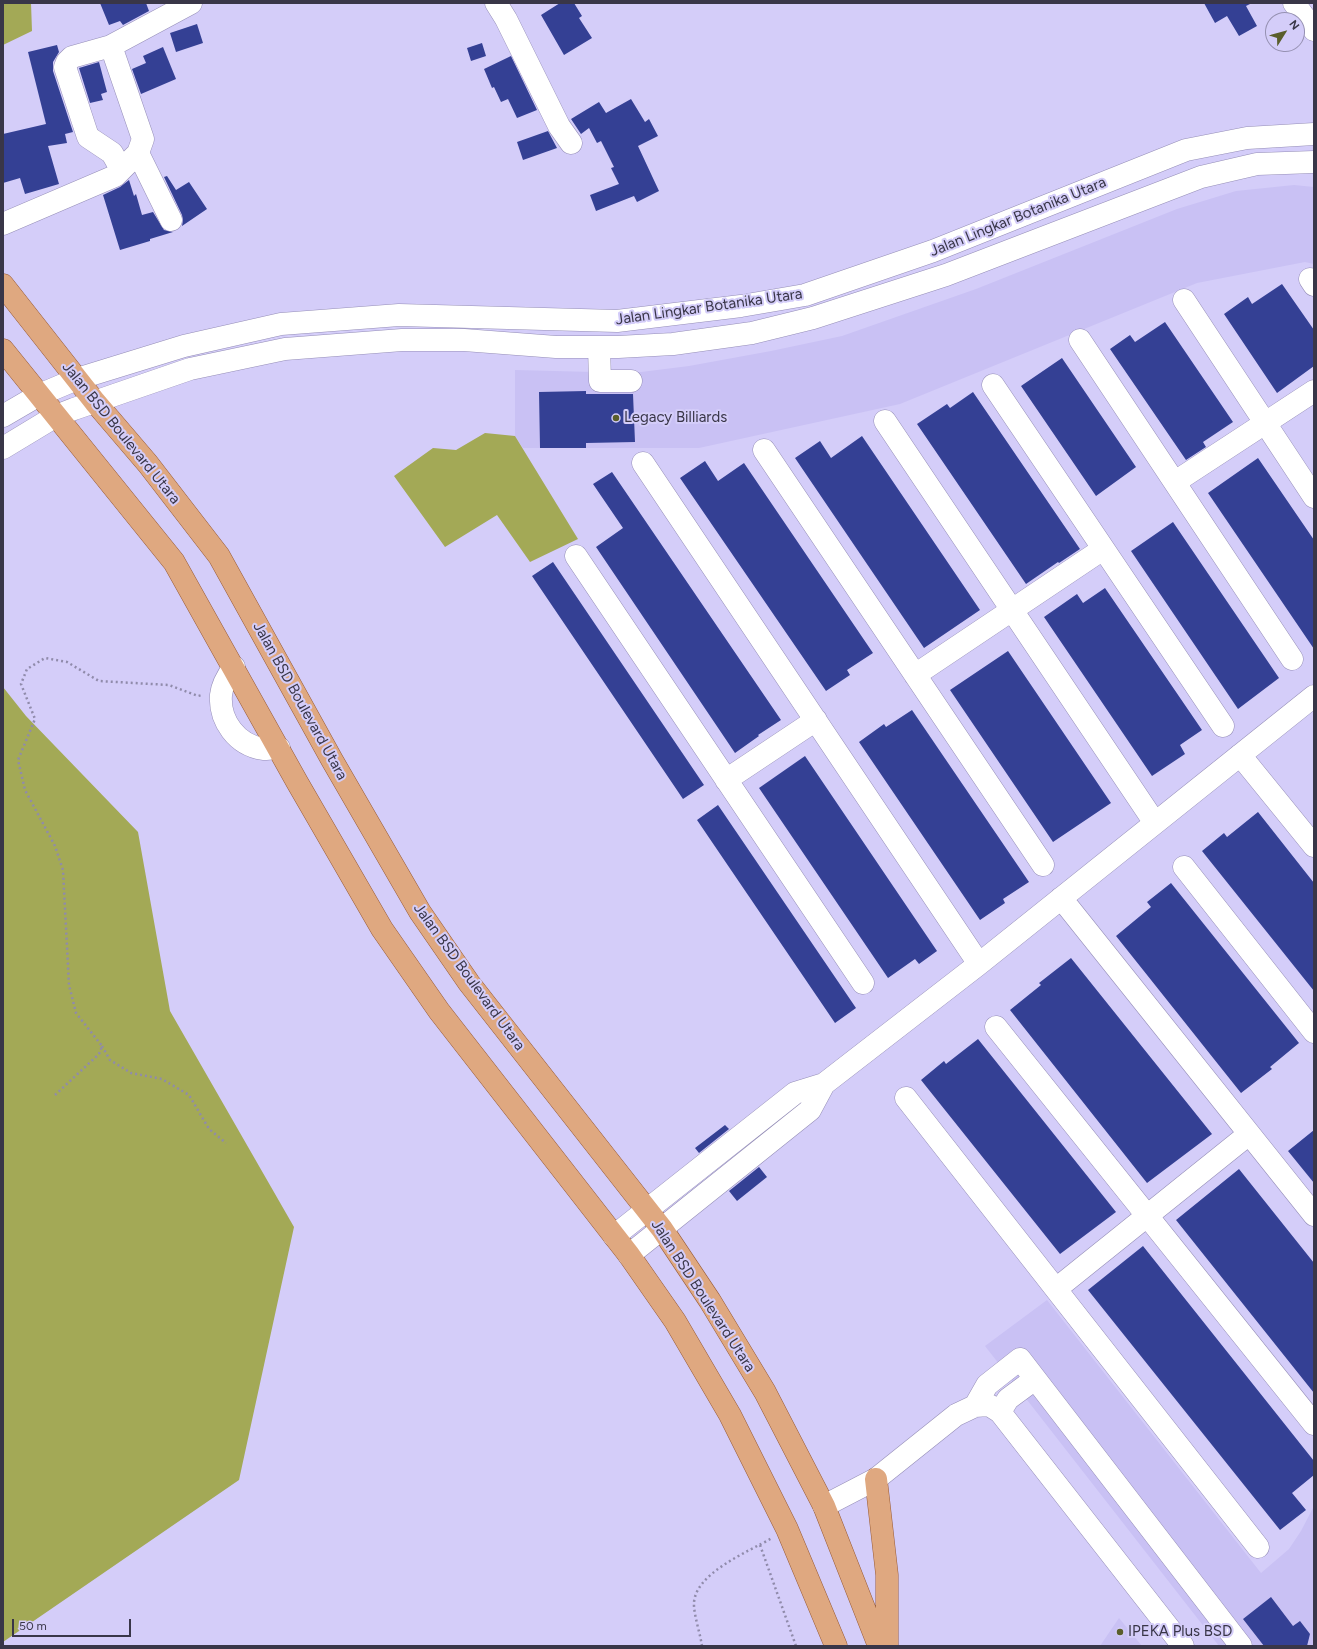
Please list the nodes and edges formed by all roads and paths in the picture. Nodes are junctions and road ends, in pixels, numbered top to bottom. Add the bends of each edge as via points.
1 (191, 3) edge
2 (496, 3) edge
3 (1294, 3) edge
4 (1314, 30) edge
5 (111, 46) junction
6 (1311, 132) edge
7 (571, 143) dead end
8 (138, 153) junction
9 (1314, 162) edge
10 (121, 169) junction
11 (171, 220) dead end
12 (3, 224) edge
13 (892, 266) junction
14 (3, 285) edge
15 (901, 290) junction
16 (1184, 300) dead end
17 (1080, 340) dead end
18 (599, 347) junction
19 (3, 350) edge
20 (77, 379) junction
21 (631, 381) dead end
22 (993, 385) dead end
23 (1314, 391) edge
24 (39, 394) junction
25 (95, 402) junction
26 (3, 416) edge
27 (56, 416) junction
28 (885, 421) dead end
29 (1266, 422) junction
30 (3, 448) edge
31 (764, 450) dead end
32 (643, 463) dead end
33 (1175, 482) junction
34 (1314, 497) edge
35 (1103, 549) junction
36 (576, 556) dead end
37 (1012, 610) junction
38 (1292, 659) dead end
39 (234, 667) junction
40 (915, 675) junction
41 (221, 694) junction
42 (1314, 696) edge
43 (816, 720) junction
44 (1223, 726) dead end
45 (279, 748) junction
46 (1240, 755) junction
47 (726, 780) junction
48 (1155, 823) junction
49 (1314, 846) edge
50 (1043, 864) dead end
51 (1184, 867) dead end
52 (1061, 898) junction
53 (979, 964) junction
54 (863, 983) dead end
55 (996, 1027) dead end
56 (1314, 1032) edge
57 (102, 1046) junction
58 (824, 1084) junction
59 (55, 1095) dead end
60 (906, 1098) dead end
61 (760, 1121) junction
62 (1249, 1134) junction
63 (774, 1139) junction
64 (226, 1144) dead end
65 (647, 1210) junction
66 (1314, 1215) edge
67 (1147, 1216) junction
68 (662, 1229) junction
69 (614, 1236) junction
70 (629, 1255) junction
71 (1056, 1289) junction
72 (1035, 1379) junction
73 (975, 1406) junction
74 (1000, 1412) junction
75 (1314, 1424) edge
76 (876, 1480) junction
77 (824, 1506) junction
78 (1258, 1547) dead end
79 (702, 1646) edge
80 (796, 1646) edge
81 (836, 1646) edge
82 (879, 1646) edge
83 (887, 1646) edge
84 (1183, 1646) edge
85 (1242, 1646) edge

1 - 5 street
2 - 7 street via 559,126
3 - 4 street
5 - 8 street via 143,139
5 - 10 street via 72,57 65,67 88,136 112,153
6 - 13 street, Jalan Lingkar Botanika Utara via 1247,138 1186,150
8 - 10 street
8 - 11 street
9 - 15 street, Jalan Lingkar Botanika Utara via 1257,164 1201,178
10 - 12 street via 115,176
13 - 15 street
13 - 20 street, Jalan Lingkar Botanika Utara via 805,295 734,307 617,321 399,315 281,324 184,346
14 - 20 main road, Jalan BSD Boulevard Utara
15 - 18 street, Jalan Lingkar Botanika Utara via 813,318 752,333 673,344
16 - 29 street
17 - 33 street
18 - 21 street via 600,381
18 - 25 street, Jalan Lingkar Botanika Utara via 556,347 464,340 402,340 285,349 190,369
19 - 24 main road
20 - 24 street, Jalan Lingkar Botanika Utara
20 - 25 main road, Jalan BSD Boulevard Utara
22 - 35 street
23 - 29 street
24 - 26 street, Jalan Lingkar Botanika Utara
24 - 27 main road
25 - 27 street, Jalan Lingkar Botanika Utara
25 - 65 main road, Jalan BSD Boulevard Utara via 148,464 220,556 332,760 420,912 469,983
27 - 30 street, Jalan Lingkar Botanika Utara
27 - 39 main road via 174,562
28 - 37 street
29 - 33 street
29 - 34 street
31 - 40 street
32 - 43 street
33 - 38 street
35 - 37 street
35 - 44 street
36 - 47 street
37 - 40 street
37 - 48 street
39 - 41 street via 225,679
39 - 45 main road
40 - 50 street
41 - 45 street via 221,709 226,724 236,736 264,749
41 - 57 path via 198,696 169,685 98,681 67,662 45,658 27,668 21,684 35,719 18,760 21,775 25,790 54,846 63,870 69,985 76,1012
42 - 46 street
43 - 47 street
43 - 53 street
45 - 69 main road via 382,929 439,1011
46 - 48 street
46 - 49 street
47 - 54 street
48 - 52 street
51 - 56 street
52 - 53 street
52 - 62 street
53 - 58 street
55 - 67 street
57 - 59 path via 99,1054
57 - 64 path via 110,1060 131,1073 162,1079 189,1095 209,1129
58 - 61 street via 795,1093
58 - 63 street via 810,1110
60 - 71 street
61 - 63 street
61 - 65 street
62 - 66 street
62 - 67 street
63 - 68 street
65 - 68 main road, Jalan BSD Boulevard Utara
65 - 69 street
67 - 71 street
67 - 75 street
68 - 70 street
68 - 77 main road, Jalan BSD Boulevard Utara via 710,1301 765,1392
69 - 70 main road
70 - 81 main road via 675,1321 730,1415 787,1529
71 - 78 street
72 - 73 street via 1020,1359 987,1385
72 - 74 street via 1008,1399
72 - 85 street
73 - 74 street via 989,1405
73 - 76 street via 956,1416
74 - 84 street
76 - 77 street
76 - 83 main road via 887,1575
77 - 82 main road, Jalan BSD Boulevard Utara
79 - 80 path via 694,1606 697,1592 709,1576 760,1545

